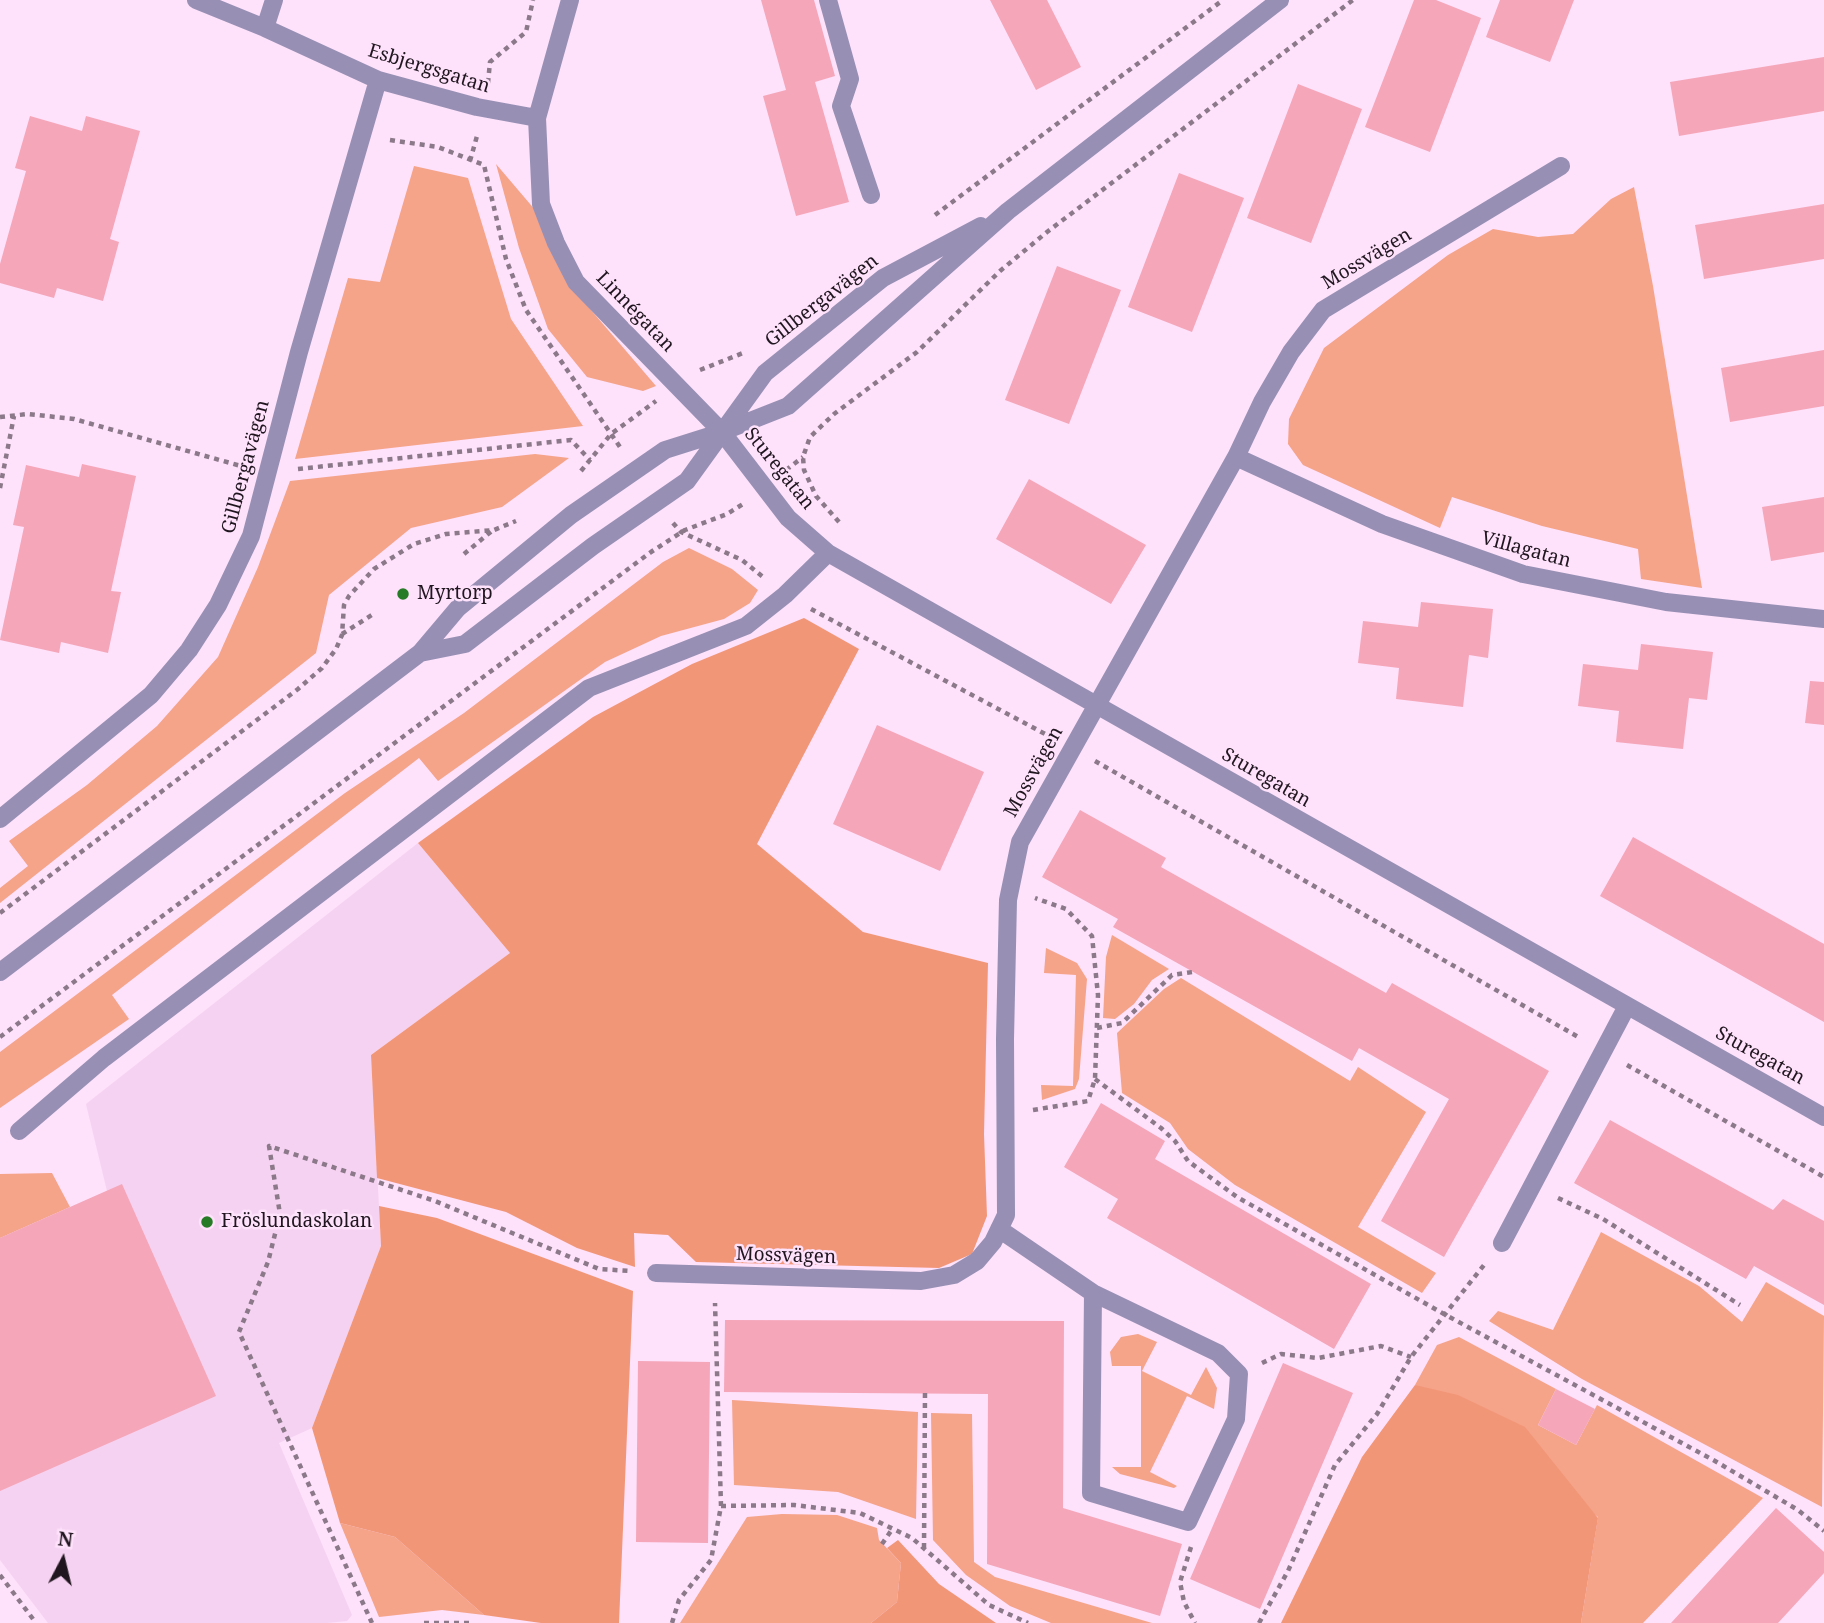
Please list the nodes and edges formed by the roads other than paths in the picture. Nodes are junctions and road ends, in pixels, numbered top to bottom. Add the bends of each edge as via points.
1 (196, 0) edge
2 (274, 0) edge
3 (570, 0) edge
4 (828, 0) edge
5 (1280, 0) edge
6 (265, 28) junction
7 (378, 80) junction
8 (537, 118) junction
9 (1561, 166) dead end
10 (871, 195) dead end
11 (1008, 211) junction
12 (722, 432) junction
13 (1236, 457) junction
14 (828, 553) junction
15 (1824, 619) edge
16 (420, 653) junction
17 (1095, 705) junction
18 (0, 819) edge
19 (0, 972) edge
20 (1627, 1006) junction
21 (1824, 1117) edge
22 (19, 1130) dead end
23 (999, 1229) junction
24 (1502, 1242) road end
25 (656, 1273) road end
26 (1093, 1293) junction

1 - 6 street, Esbjergsgatan
2 - 6 street
3 - 8 street, Linnégatan
4 - 10 street via 850,79 841,106
5 - 11 street, Gillbergavägen
6 - 7 street, Esbjergsgatan
7 - 8 street, Esbjergsgatan
7 - 18 street, Gillbergavägen via 251,536 218,605 189,650 151,695
8 - 12 street, Linnégatan via 541,204 576,282
9 - 13 street, Mossvägen via 1323,310 1291,352
11 - 12 street, Gillbergavägen via 788,406
11 - 12 street, Gillbergavägen via 883,278 765,373
12 - 14 street, Sturegatan via 788,518
12 - 16 street, Gillbergavägen via 665,450 571,515 458,608
12 - 16 street, Gillbergavägen via 687,481 465,644
13 - 15 street, Villagatan via 1382,524 1523,574 1666,602
13 - 17 street, Mossvägen
14 - 17 street, Sturegatan
14 - 22 street via 746,626 589,688 104,1058
16 - 19 street, Gillbergavägen
17 - 20 street, Sturegatan
17 - 23 street, Mossvägen via 1020,842 1010,890 1006,1215
20 - 21 street, Sturegatan
20 - 24 street
23 - 25 street, Mossvägen via 977,1261 954,1275 921,1281
23 - 26 street
26 - 26 street via 1091,1493 1188,1522 1236,1419 1239,1374 1218,1353

